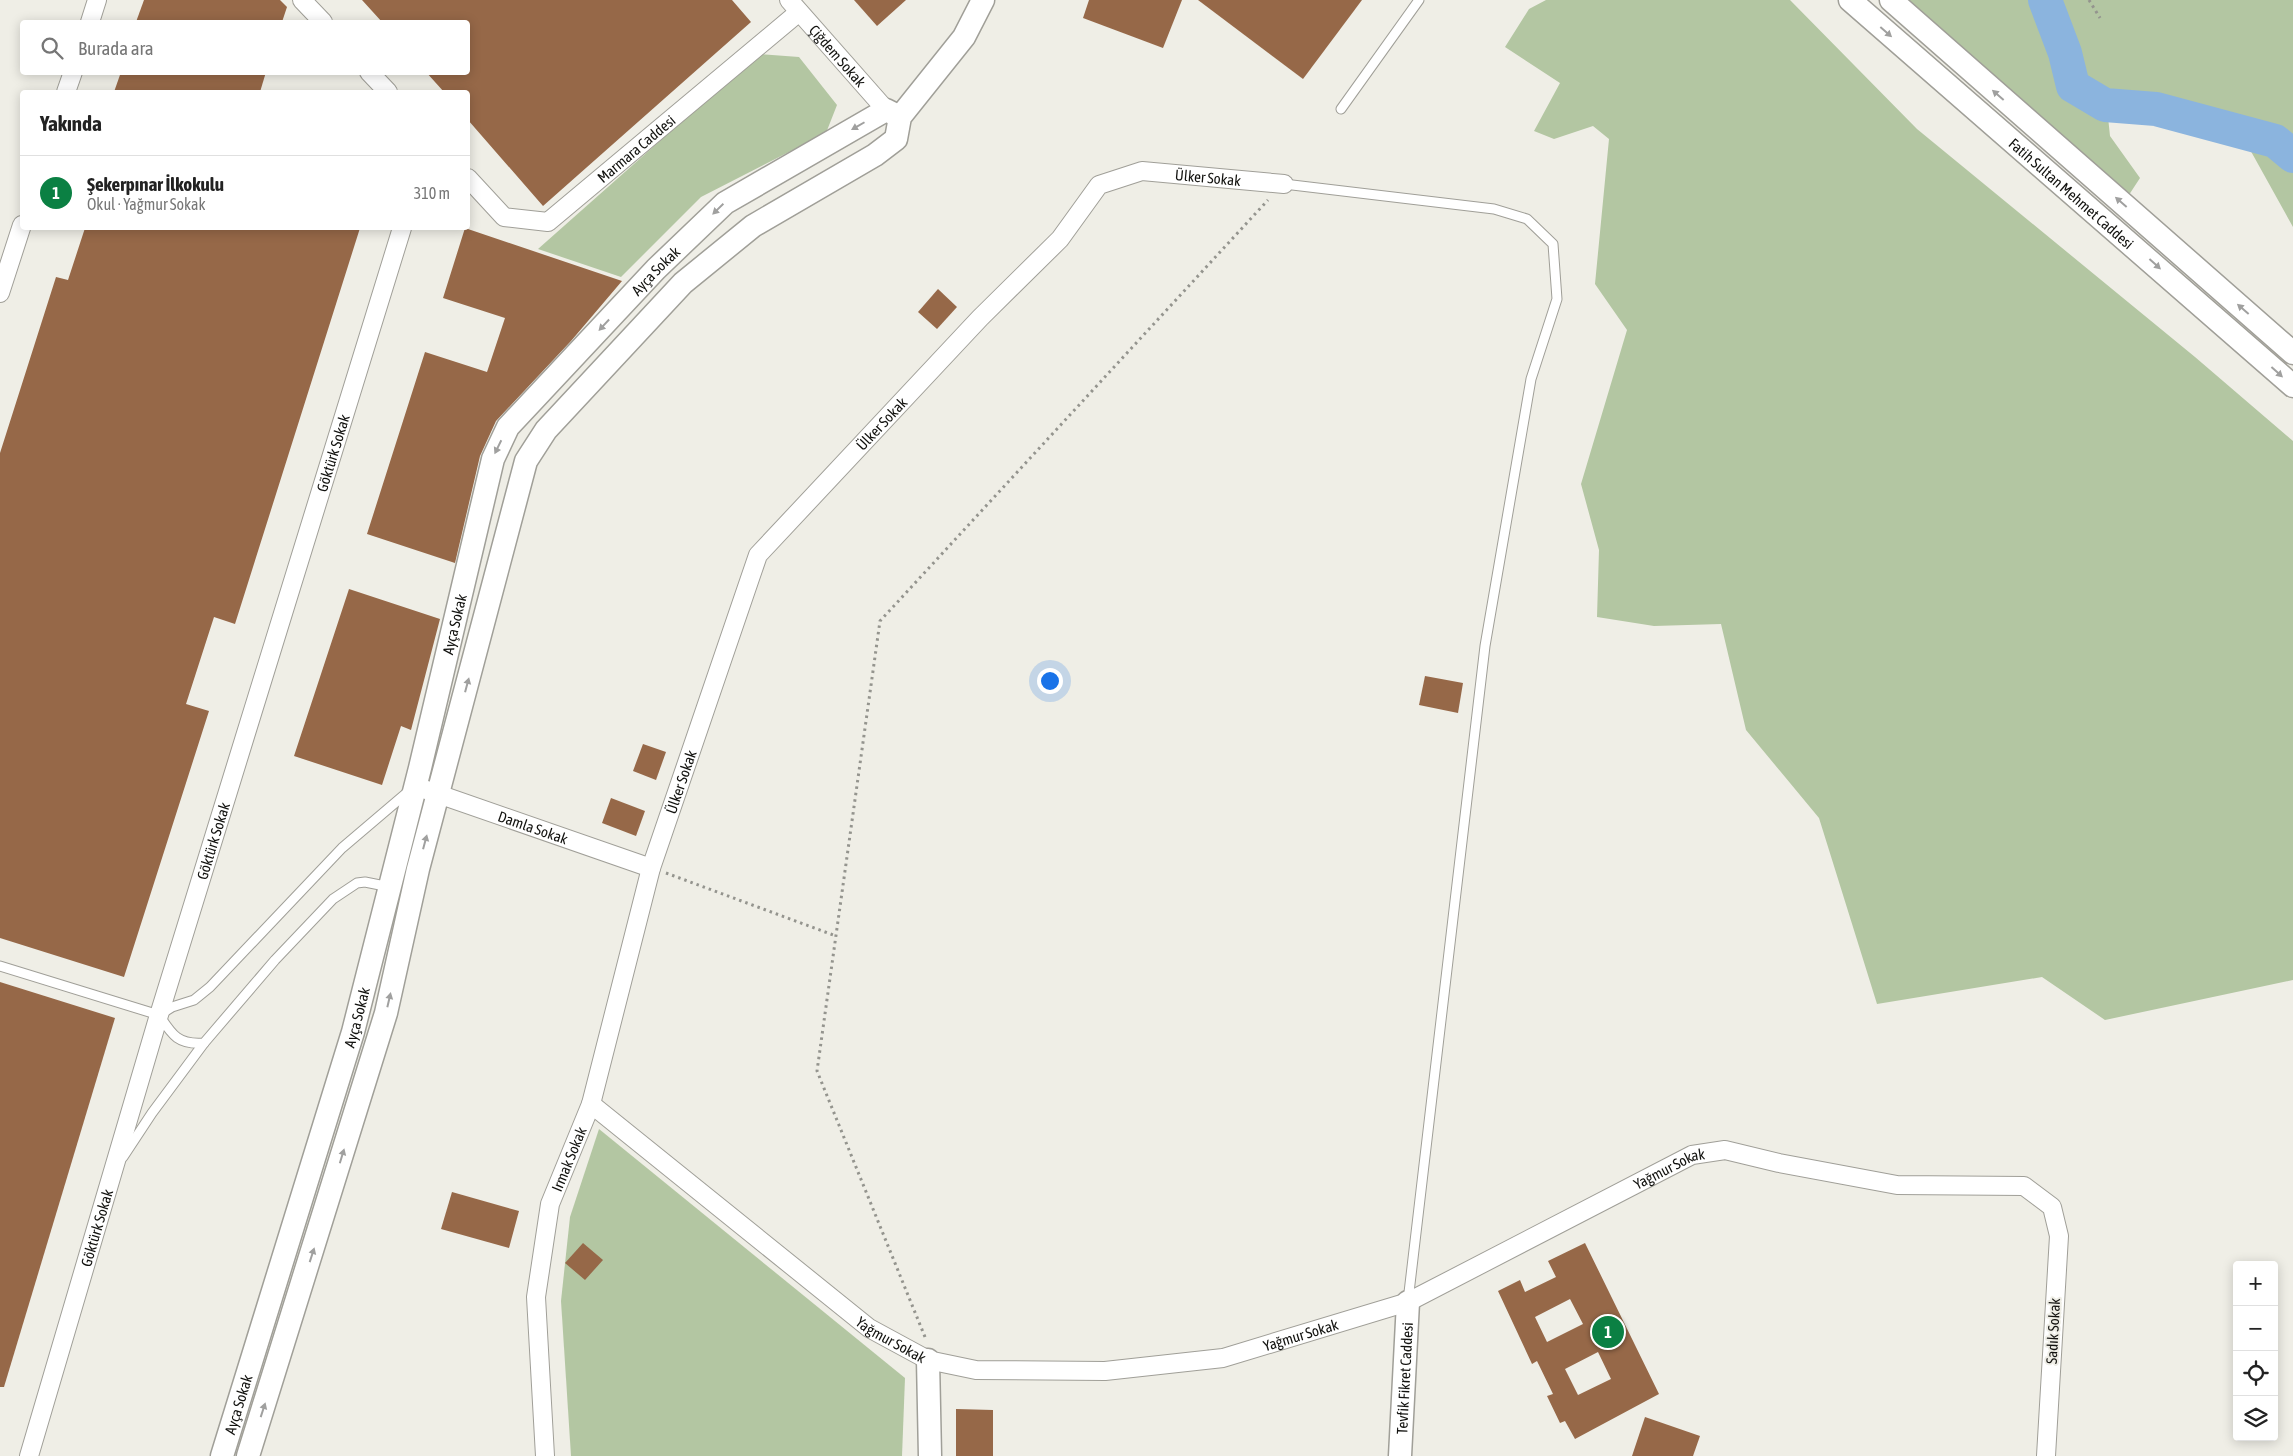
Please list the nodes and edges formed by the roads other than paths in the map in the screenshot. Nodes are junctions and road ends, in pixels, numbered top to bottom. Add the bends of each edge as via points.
1 (97, 0) edge
2 (302, 0) edge
3 (983, 0) edge
4 (1419, 0) edge
5 (1850, 0) edge
6 (1891, 0) edge
7 (794, 6) edge
8 (91, 20) edge
9 (321, 20) edge
10 (72, 75) edge
11 (372, 75) edge
12 (67, 90) edge
13 (386, 90) edge
14 (1341, 109) dead end
15 (893, 114) junction
16 (470, 180) edge
17 (1284, 184) joint
18 (20, 230) edge
19 (401, 230) edge
20 (0, 293) edge
21 (2293, 353) edge
22 (2293, 386) edge
23 (415, 786) junction
24 (438, 794) junction
25 (651, 868) junction
26 (390, 888) junction
27 (0, 966) edge
28 (160, 1015) junction
29 (204, 1043) junction
30 (591, 1104) junction
31 (113, 1172) junction
32 (2052, 1207) joint
33 (1408, 1302) junction
34 (931, 1360) junction
35 (29, 1456) edge
36 (222, 1456) edge
37 (248, 1456) edge
38 (545, 1456) edge
39 (930, 1456) edge
40 (1400, 1456) edge
41 (2046, 1456) edge

1 - 8 street
2 - 9 street
3 - 15 street, Ayça Sokak via 964,37
4 - 14 lane
5 -> 22 street, Fatih Sultan Mehmet Caddesi
21 -> 6 street, Fatih Sultan Mehmet Caddesi
7 - 15 street, Çiğdem Sokak
7 - 16 street, Marmara Caddesi via 548,222 504,217
10 - 12 street
11 - 13 street
15 -> 23 street, Ayça Sokak via 725,203 656,269 508,427 493,459
24 -> 15 street, Ayça Sokak via 526,461 546,430 683,283 753,226 875,155 896,139
17 - 25 street, Ülker Sokak via 1142,171 1099,185 1060,239 980,318 758,556
17 - 33 lane via 1494,208 1527,219 1553,244 1557,299 1531,379 1485,646
18 - 20 street
19 - 28 street, Göktürk Sokak
23 - 24 street, Damla Sokak
23 - 26 street, Ayça Sokak
23 - 28 lane via 342,848 210,987 194,1000
24 - 25 street, Damla Sokak
37 -> 24 street, Ayça Sokak via 386,1013
25 - 30 street, Irmak Sokak
26 - 29 lane via 365,882 333,899
26 - 36 street, Ayça Sokak via 353,1032
27 - 28 lane
28 - 29 lane via 173,1036 190,1044
28 - 31 street, Göktürk Sokak
29 - 31 lane
30 - 34 street, Yağmur Sokak via 869,1328
30 - 38 street, Irmak Sokak via 550,1204 536,1297
31 - 35 street, Göktürk Sokak
32 - 33 street, Yağmur Sokak via 2024,1186 1897,1185 1725,1150 1692,1155
32 - 41 street, Sadık Sokak via 2059,1236
33 - 34 street, Yağmur Sokak via 1223,1358 1105,1371 976,1370
33 - 40 street, Tevfik Fikret Caddesi
34 - 39 street

